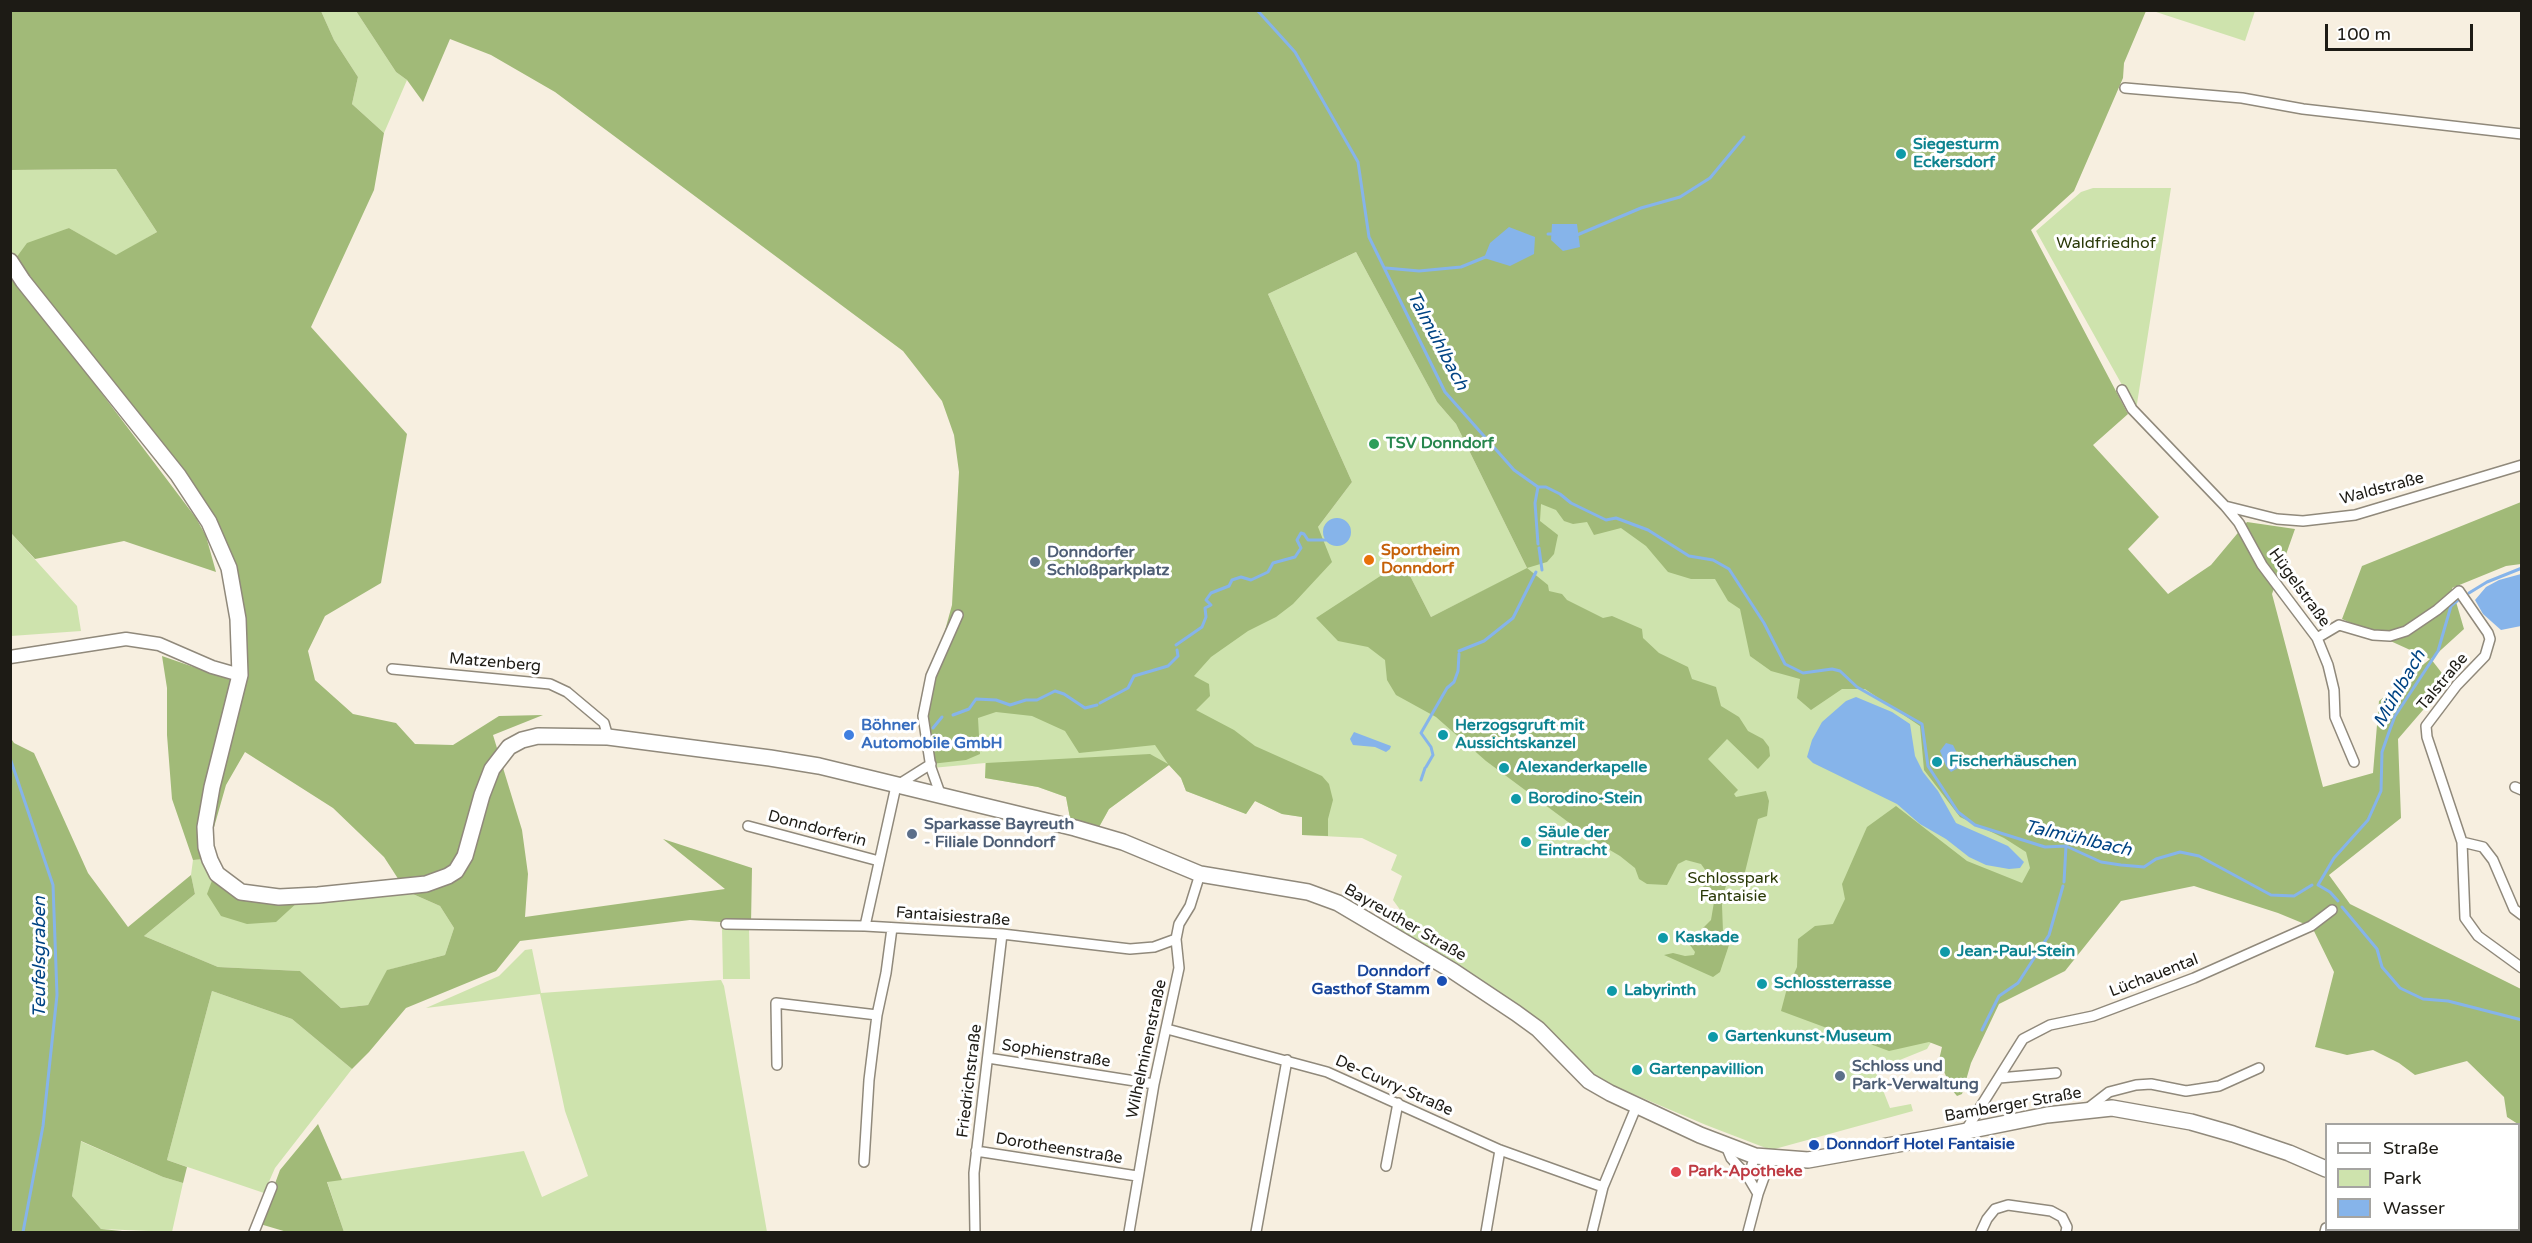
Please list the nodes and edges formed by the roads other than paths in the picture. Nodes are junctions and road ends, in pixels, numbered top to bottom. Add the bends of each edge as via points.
1 (2125, 88) dead end
2 (2522, 134) edge
3 (10, 261) edge
4 (2122, 390) dead end
5 (2522, 465) edge
6 (2225, 506) junction
7 (958, 615) dead end
8 (2317, 638) junction
9 (10, 657) edge
10 (392, 669) dead end
11 (240, 675) junction
12 (608, 736) junction
13 (2354, 762) dead end
14 (931, 764) junction
15 (897, 786) junction
16 (941, 796) junction
17 (748, 826) dead end
18 (2462, 842) junction
19 (879, 861) junction
20 (1200, 874) junction
21 (2332, 910) dead end
22 (2522, 915) edge
23 (726, 924) dead end
24 (865, 926) junction
25 (892, 928) junction
26 (1002, 934) junction
27 (1176, 939) junction
28 (2522, 969) edge
29 (877, 1015) junction
30 (1167, 1029) junction
31 (988, 1058) junction
32 (1287, 1060) junction
33 (777, 1065) dead end
34 (2259, 1068) dead end
35 (2056, 1073) dead end
36 (1999, 1078) junction
37 (1154, 1084) junction
38 (1398, 1103) junction
39 (1637, 1105) junction
40 (2087, 1110) junction
41 (1966, 1130) junction
42 (1726, 1146) junction
43 (976, 1150) junction
44 (1500, 1150) junction
45 (1755, 1156) junction
46 (1771, 1158) junction
47 (864, 1162) dead end
48 (1386, 1166) dead end
49 (2325, 1169) edge
50 (1137, 1176) junction
51 (1748, 1177) junction
52 (1603, 1186) junction
53 (272, 1187) dead end
54 (1758, 1194) junction
55 (254, 1233) edge
56 (975, 1233) edge
57 (1129, 1233) edge
58 (1256, 1233) edge
59 (1486, 1233) edge
60 (1592, 1233) edge
61 (1748, 1233) edge
62 (1981, 1233) edge
63 (2066, 1233) edge

1 - 2 street via 2242,98 2303,109
3 - 11 main road, Bayreuther Straße via 178,476 209,522 229,568 238,619
4 - 6 street via 2132,410
5 - 6 street, Waldstraße via 2355,514 2303,521
6 - 8 street, Hügelstraße via 2262,565
7 - 14 street via 925,703 924,724
8 - 13 street, Hügelstraße via 2334,690 2335,717
8 - 18 street, Talstraße via 2339,625 2390,636 2406,631 2459,591 2466,600 2488,633 2485,656 2426,726
9 - 11 street via 126,639 159,644
10 - 12 street, Matzenberg via 550,684 604,723
11 - 12 main road, Bayreuther Straße via 212,787 206,847 217,874 241,892 255,896 341,893 440,880 461,864 487,779 509,747 538,736
12 - 15 main road, Bayreuther Straße via 819,766
14 - 15 street
14 - 16 street
15 - 16 main road, Bayreuther Straße
15 - 19 street, Donndorferin
16 - 20 main road, Bayreuther Straße via 1075,828
17 - 19 street, Donndorferin
18 - 22 street via 2483,847 2497,868 2514,909
18 - 28 street, Talstraße via 2465,918 2478,936
19 - 24 street, Donndorferin
20 - 27 street, Wilhelminenstraße
20 - 39 main road, Bayreuther Straße via 1308,892 1350,908 1516,1013 1538,1029 1589,1081
21 - 36 street, Lüchauental via 2311,926 2194,978 2093,1016 2049,1025 2024,1039
23 - 24 street, Fantaisiestraße
24 - 25 street, Fantaisiestraße
25 - 26 street, Fantaisiestraße
25 - 29 street
26 - 27 street, Fantaisiestraße via 1130,949 1154,947
26 - 31 street, Friedrichstraße
27 - 30 street, Wilhelminenstraße via 1179,968
29 - 33 street via 776,1003
29 - 47 street
30 - 32 street, De-Cuvry-Straße
30 - 37 street, Wilhelminenstraße
31 - 37 street, Sophienstraße
31 - 43 street, Friedrichstraße
32 - 38 street, De-Cuvry-Straße via 1327,1072
32 - 58 street
34 - 40 street via 2219,1086 2186,1091 2136,1085 2109,1092
35 - 36 street
36 - 41 street, Lüchauental
37 - 50 street, Wilhelminenstraße
38 - 44 street, De-Cuvry-Straße
38 - 48 street
39 - 42 main road, Bayreuther Straße
39 - 52 street
40 - 41 main road, Bamberger Straße
40 - 49 main road, Bamberger Straße via 2112,1108 2191,1122 2260,1142
41 - 46 main road, Bamberger Straße via 1817,1158
42 - 45 main road, Bayreuther Straße
42 - 51 street
43 - 50 street, Dorotheenstraße
43 - 56 street, Friedrichstraße
44 - 52 street, De-Cuvry-Straße
44 - 59 street
45 - 46 main road, Bayreuther Straße
45 - 51 street
46 - 54 street
50 - 57 street, Wilhelminenstraße
51 - 54 street
52 - 60 street
53 - 55 street
54 - 61 street
62 - 63 street via 1995,1209 2008,1205 2051,1211 2062,1217

